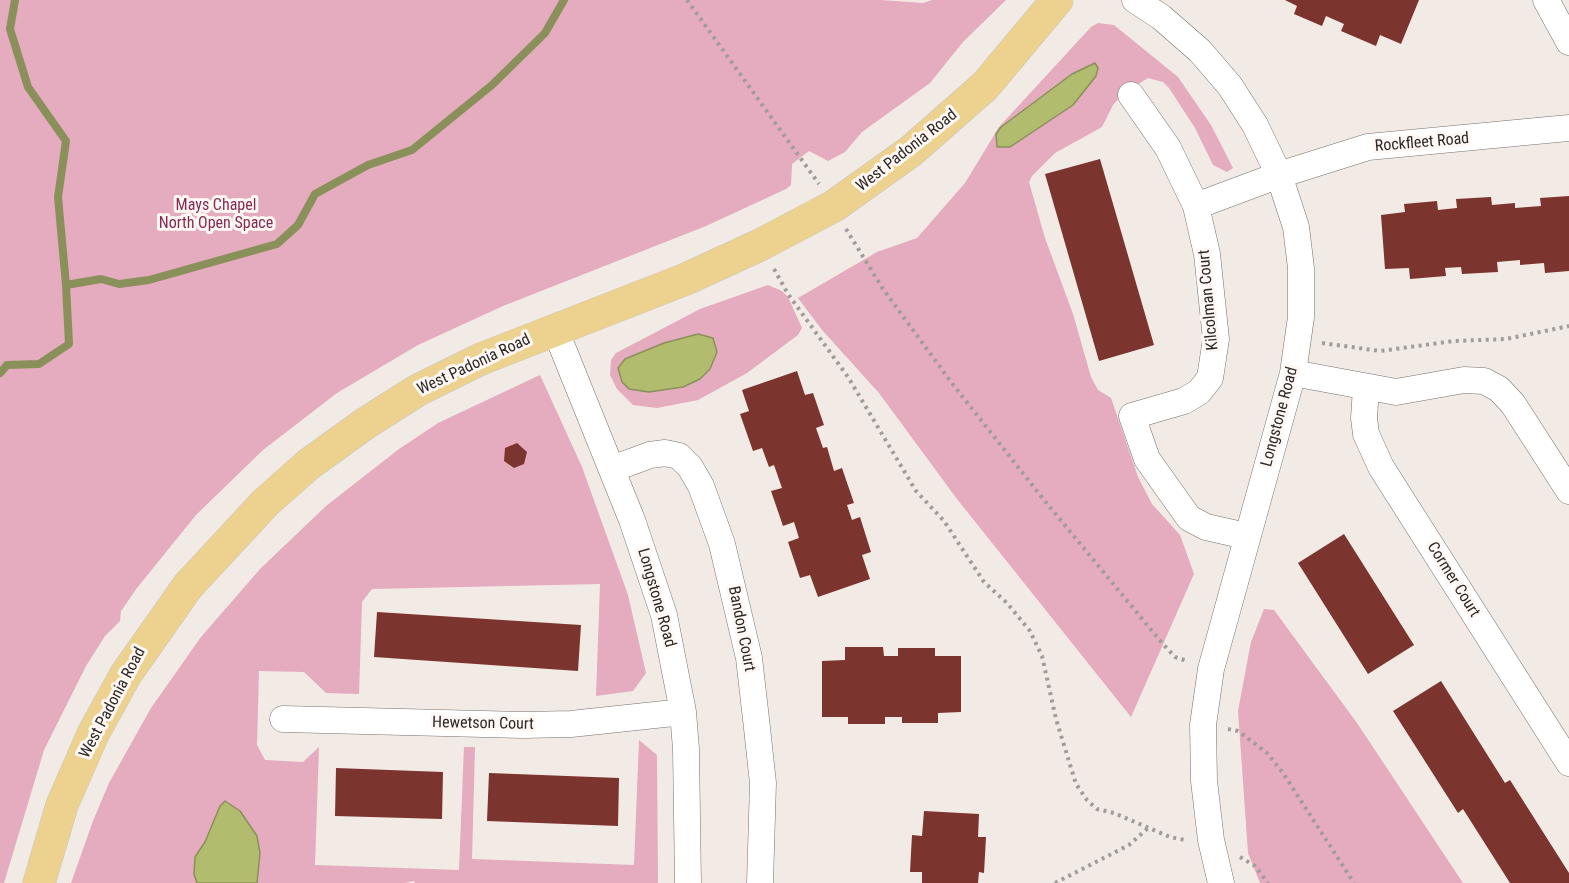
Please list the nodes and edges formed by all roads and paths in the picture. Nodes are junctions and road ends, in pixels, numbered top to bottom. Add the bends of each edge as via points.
1 (687, 0) edge
2 (1057, 0) edge
3 (1135, 0) edge
4 (1546, 0) edge
5 (1569, 42) edge
6 (1131, 95) dead end
7 (1569, 128) edge
8 (1279, 175) junction
9 (834, 206) junction
10 (1196, 206) junction
11 (760, 245) junction
12 (1569, 326) edge
13 (555, 329) junction
14 (1322, 343) dead end
15 (1293, 373) junction
16 (1366, 388) junction
17 (612, 469) junction
18 (1569, 491) edge
19 (1246, 536) junction
20 (1188, 662) dead end
21 (683, 712) junction
22 (283, 719) dead end
23 (1228, 729) dead end
24 (1569, 763) edge
25 (1148, 828) junction
26 (1185, 840) dead end
27 (39, 883) edge
28 (688, 883) edge
29 (760, 883) edge
30 (1055, 883) edge
31 (1221, 883) edge
32 (1353, 883) edge

1 - 9 path
2 - 9 main road, West Padonia Road via 985,86 911,151
3 - 8 street, Longstone Road via 1200,51 1230,86 1255,125
4 - 5 street
6 - 10 street, Kilcolman Court via 1168,148
7 - 8 street, Rockfleet Road via 1368,147
8 - 10 street
8 - 15 street, Longstone Road via 1296,226 1301,268 1301,317
9 - 11 main road, West Padonia Road
9 - 20 path via 859,254 951,382 1162,643 1176,657
10 - 19 street, Kilcolman Court via 1207,254 1216,339 1209,378 1199,392 1184,401 1132,416 1147,459 1189,518 1206,527
11 - 13 main road, West Padonia Road via 686,279
11 - 25 path via 788,294 848,377 916,491 944,520 984,582 1030,631 1042,656 1076,784 1098,809
12 - 14 path via 1506,339 1380,351
13 - 17 street, Longstone Road
13 - 27 main road, West Padonia Road via 418,390 366,423 309,464 224,544 181,594 126,674 93,734 62,805
15 - 16 street
15 - 19 street, Longstone Road
16 - 18 street via 1396,392 1464,380 1484,381 1499,389 1513,404
16 - 24 street, Cormer Court via 1366,434 1382,467
17 - 21 street, Longstone Road via 664,615
17 - 29 street, Bandon Court via 650,455 679,456 701,486 722,544 749,657 763,783
19 - 31 street, Longstone Road via 1211,669 1203,725 1204,781
21 - 22 street, Hewetson Court via 535,725
21 - 28 street, Longstone Road
23 - 32 path via 1252,740 1272,760
25 - 26 path
25 - 30 path via 1129,845

